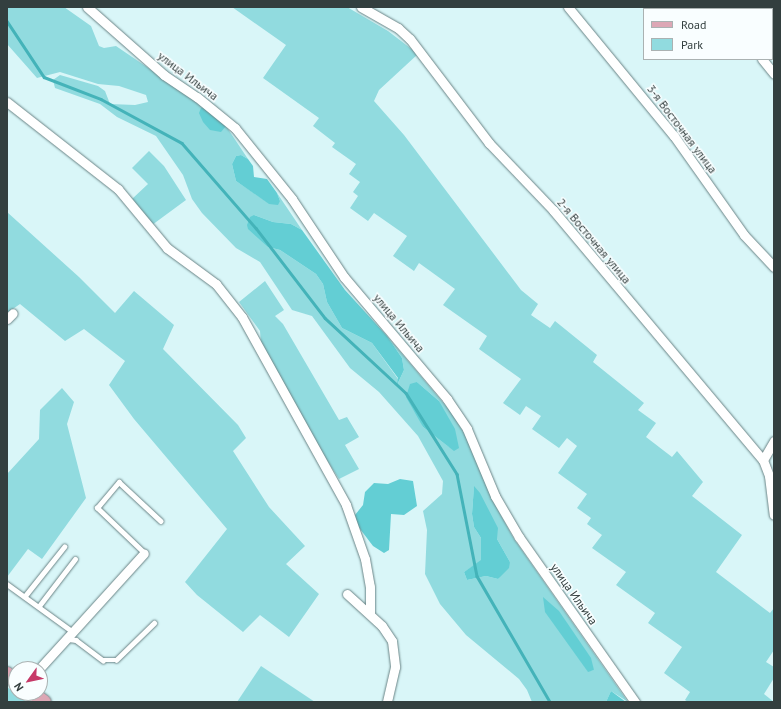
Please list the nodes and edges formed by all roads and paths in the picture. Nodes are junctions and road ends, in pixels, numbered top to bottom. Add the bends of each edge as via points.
1 (87, 7) edge
2 (361, 7) edge
3 (568, 7) edge
4 (763, 60) edge
5 (774, 74) edge
6 (7, 102) edge
7 (774, 267) edge
8 (774, 441) edge
9 (763, 460) junction
10 (774, 514) edge
11 (162, 521) dead end
12 (64, 547) dead end
13 (144, 553) joint
14 (75, 559) dead end
15 (7, 584) edge
16 (347, 594) dead end
17 (25, 596) junction
18 (38, 606) junction
19 (370, 614) junction
20 (154, 622) dead end
21 (69, 635) junction
22 (47, 661) edge
23 (387, 702) edge
24 (635, 702) edge

1 - 24 street, улица Ильича via 164,75 198,96 235,128 292,199 344,277 447,399 467,430 495,496 519,537
2 - 9 street, 2-я Восточная улица via 398,28 410,39 489,143 553,210
3 - 7 street, 3-я Восточная улица via 674,136 744,235
4 - 5 street
6 - 19 street via 118,189 167,248 216,284 242,317 346,505 365,559 370,587
8 - 9 street
9 - 10 street, 2-я Восточная улица via 769,476
11 - 13 lane via 119,482 97,508
12 - 17 lane
13 - 21 street
14 - 18 lane
15 - 17 lane
16 - 19 street
17 - 18 lane
18 - 21 lane
19 - 23 street via 392,641 395,667
20 - 21 lane via 116,660 103,660
21 - 22 street

